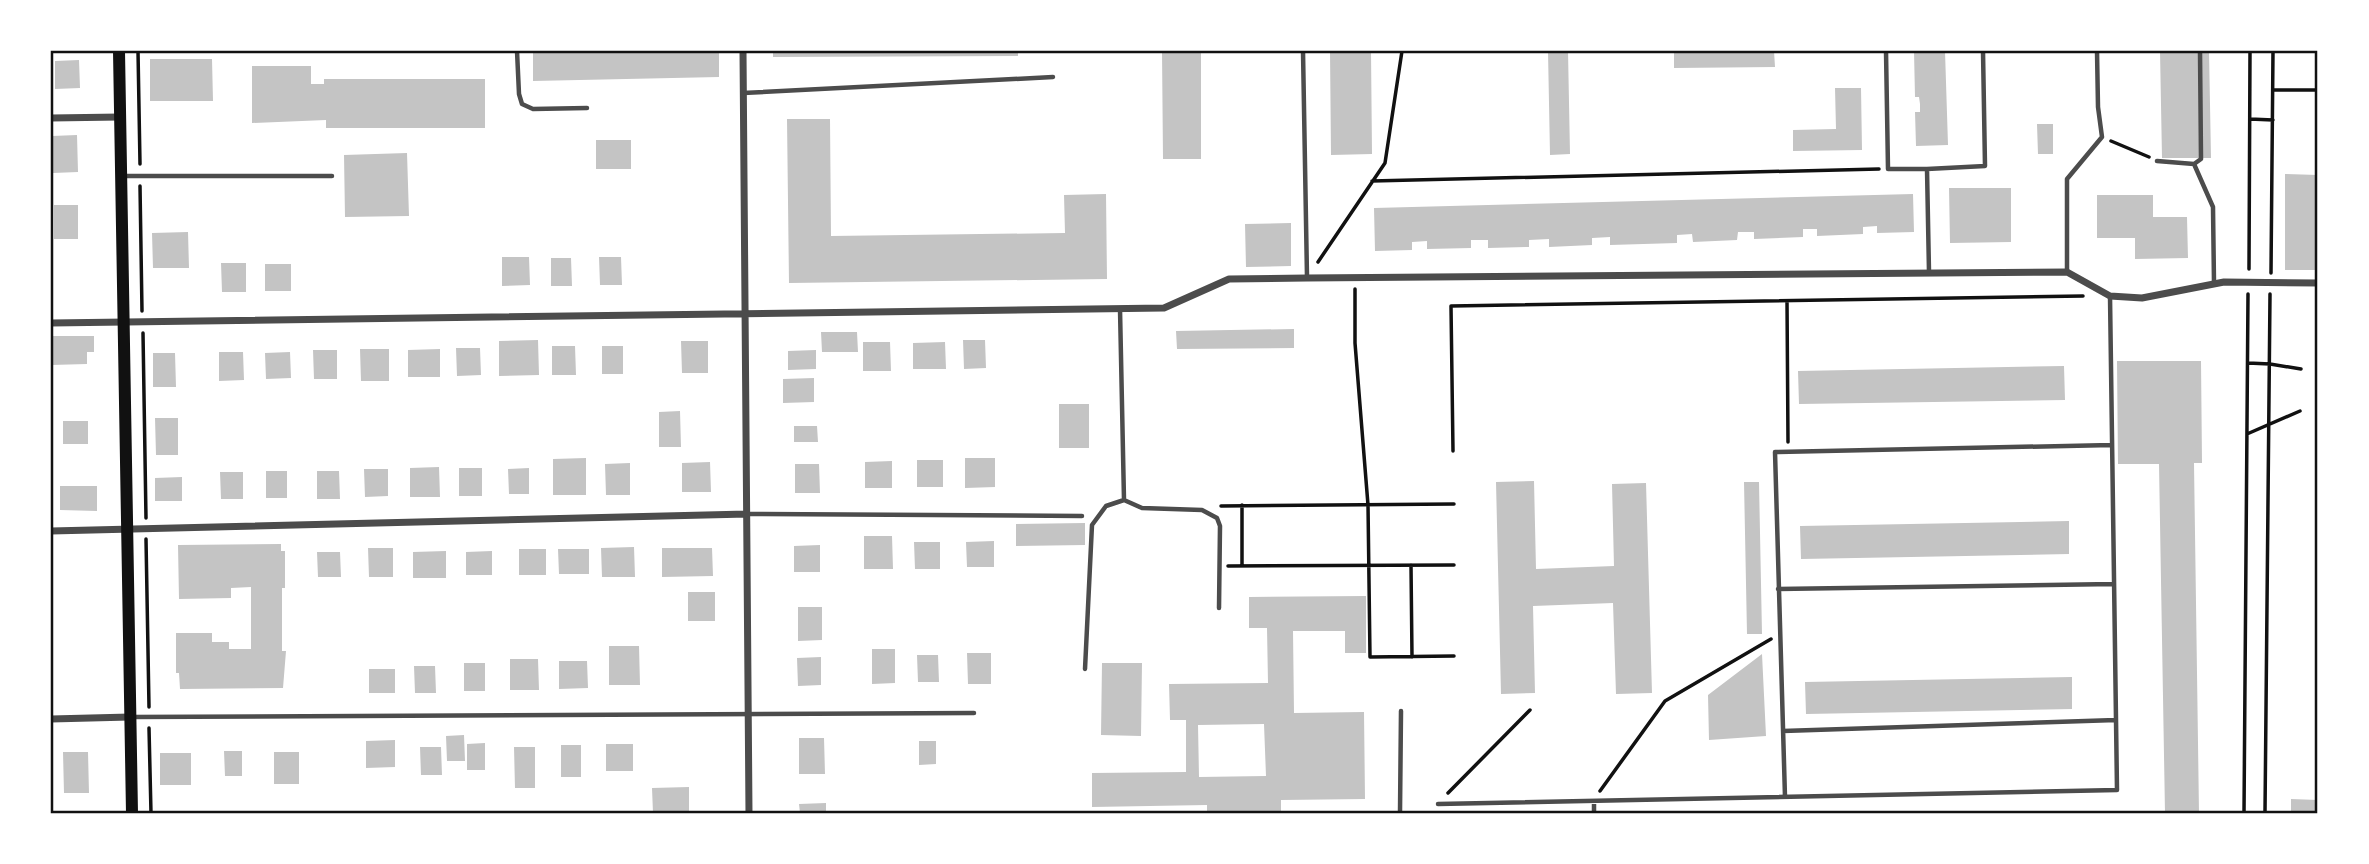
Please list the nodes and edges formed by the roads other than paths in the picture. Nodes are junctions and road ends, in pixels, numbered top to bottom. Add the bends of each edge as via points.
1 (119, 51) edge
2 (517, 51) edge
3 (743, 51) edge
4 (1303, 51) edge
5 (1886, 51) edge
6 (1983, 51) edge
7 (2097, 51) edge
8 (2200, 51) edge
9 (1053, 76) dead end
10 (743, 93) junction
11 (587, 108) dead end
12 (120, 117) junction
13 (51, 118) edge
14 (2157, 161) road end
15 (2194, 164) junction
16 (1927, 169) junction
17 (121, 176) junction
18 (332, 176) dead end
19 (2067, 272) junction
20 (1929, 273) junction
21 (1307, 278) junction
22 (2318, 283) edge
23 (2214, 284) junction
24 (2110, 296) junction
25 (1120, 309) junction
26 (746, 313) junction
27 (124, 322) junction
28 (51, 323) edge
29 (2112, 445) junction
30 (1124, 500) junction
31 (747, 514) junction
32 (1082, 516) dead end
33 (51, 531) edge
34 (127, 531) junction
35 (2114, 584) junction
36 (1778, 589) junction
37 (1219, 608) dead end
38 (1085, 669) dead end
39 (1401, 711) dead end
40 (974, 713) dead end
41 (748, 715) junction
42 (130, 717) junction
43 (51, 719) edge
44 (2116, 720) junction
45 (1783, 731) junction
46 (1785, 797) junction
47 (1594, 800) junction
48 (1438, 804) road end
49 (132, 813) edge
50 (749, 813) edge
51 (1400, 813) edge
52 (1594, 813) edge

1 - 12 main road
2 - 11 lane via 522,104 533,109
3 - 10 street
4 - 21 lane
5 - 16 lane via 1888,169
6 - 16 lane via 1985,166
7 - 19 lane via 2102,137 2067,179
8 - 15 lane via 2201,159
9 - 10 lane
10 - 26 street
12 - 13 street
12 - 17 main road
14 - 15 lane
15 - 23 lane via 2213,207
16 - 20 lane
17 - 18 lane
17 - 27 main road
19 - 20 street
19 - 24 street
20 - 21 street
21 - 25 street via 1229,279 1164,308
22 - 23 street
23 - 24 street via 2142,298
24 - 29 lane
25 - 26 street
25 - 30 lane
26 - 27 street
26 - 31 street
27 - 28 street
27 - 34 main road
29 - 35 lane
29 - 36 lane via 1774,452
30 - 37 lane via 1142,508 1202,510 1217,517
30 - 38 lane via 1106,506 1091,525
31 - 32 lane
31 - 34 street
31 - 41 street
33 - 34 street
34 - 42 main road
35 - 36 lane
35 - 44 lane
36 - 45 lane
39 - 51 lane
40 - 41 lane
41 - 42 lane
41 - 50 street
42 - 43 street
42 - 49 main road
44 - 45 lane
44 - 46 lane via 2117,790
45 - 46 lane
46 - 47 lane
47 - 48 lane
47 - 52 lane

